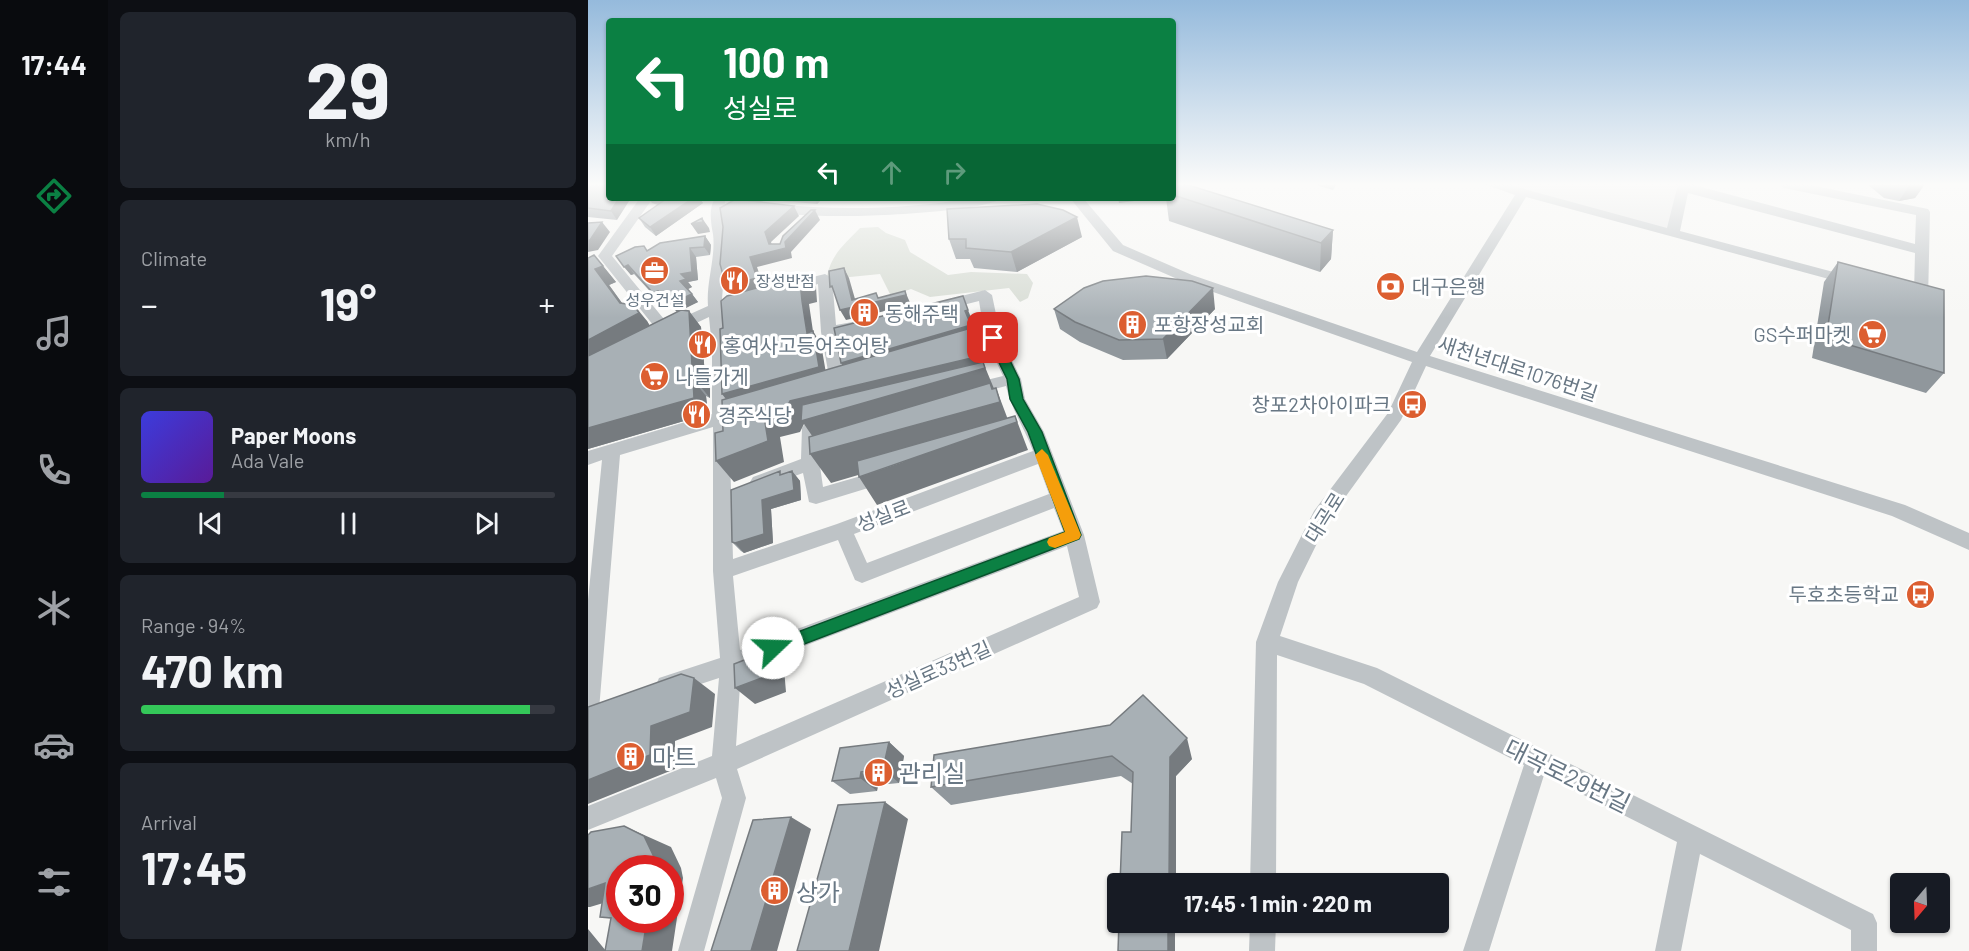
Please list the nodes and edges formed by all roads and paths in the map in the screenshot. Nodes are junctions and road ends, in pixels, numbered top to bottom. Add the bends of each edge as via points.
1 (625, 228) edge
2 (716, 228) edge
3 (1102, 228) edge
4 (1500, 228) edge
5 (1659, 228) edge
6 (1674, 228) edge
7 (1841, 228) edge
8 (1922, 228) edge
9 (1673, 232) junction
10 (1921, 250) junction
11 (627, 253) edge
12 (605, 256) junction
13 (588, 258) edge
14 (1864, 285) edge
15 (780, 289) edge
16 (1898, 294) edge
17 (737, 301) edge
18 (716, 307) junction
19 (930, 308) edge
20 (874, 322) edge
21 (830, 332) junction
22 (1421, 359) junction
23 (1013, 379) junction
24 (838, 382) edge
25 (957, 393) edge
26 (741, 412) edge
27 (719, 419) junction
28 (845, 420) edge
29 (1035, 432) junction
30 (1013, 439) edge
31 (612, 451) junction
32 (833, 455) edge
33 (1042, 455) junction
34 (588, 458) edge
35 (810, 462) junction
36 (903, 471) edge
37 (721, 497) junction
38 (1060, 498) junction
39 (843, 530) junction
40 (1074, 535) junction
41 (1969, 542) edge
42 (723, 570) junction
43 (1267, 642) junction
44 (730, 664) junction
45 (643, 693) edge
46 (610, 703) edge
47 (588, 710) edge
48 (1537, 760) junction
49 (723, 763) junction
50 (588, 818) edge
51 (1690, 836) junction
52 (1263, 873) edge
53 (1263, 933) edge
54 (691, 951) edge
55 (1262, 951) edge
56 (1476, 951) edge
57 (1668, 951) edge
58 (1864, 951) edge

1 - 12 street
2 - 18 street
3 - 22 street, 새천년대로1076번길 via 1118,248 1187,278
4 - 22 street, 대곡로
5 - 9 street
6 - 9 street
7 - 10 street
8 - 10 street
9 - 14 street
10 - 16 street via 1921,300
11 - 12 street
12 - 13 street
12 - 18 street via 661,333
15 - 21 street via 825,278
17 - 18 street
18 - 27 street
19 - 23 street via 985,295 988,340
20 - 21 street
21 - 24 street
22 - 41 street, 새천년대로1076번길 via 1898,510
22 - 43 street, 대곡로 via 1395,416 1321,516 1288,582
23 - 25 street
23 - 29 street via 1011,400
26 - 27 street
27 - 31 street
27 - 37 street
28 - 35 street via 811,428
29 - 30 street
29 - 33 street
31 - 34 street
31 - 47 street
32 - 35 street
33 - 38 street
33 - 39 street, 성실로
35 - 36 street via 816,496
35 - 37 street
37 - 42 street
38 - 39 street via 862,574
38 - 40 street
39 - 42 street, 성실로
40 - 44 street
40 - 49 street, 성실로33번길 via 1090,602
42 - 44 street
43 - 48 street, 대곡로29번길 via 1369,675
43 - 52 street, 대곡로
44 - 45 street
44 - 49 street
46 - 47 street
48 - 51 street, 대곡로29번길
48 - 56 street
49 - 50 street
49 - 54 street via 734,798
51 - 57 street
51 - 58 street, 대곡로29번길 via 1864,923
53 - 55 street

